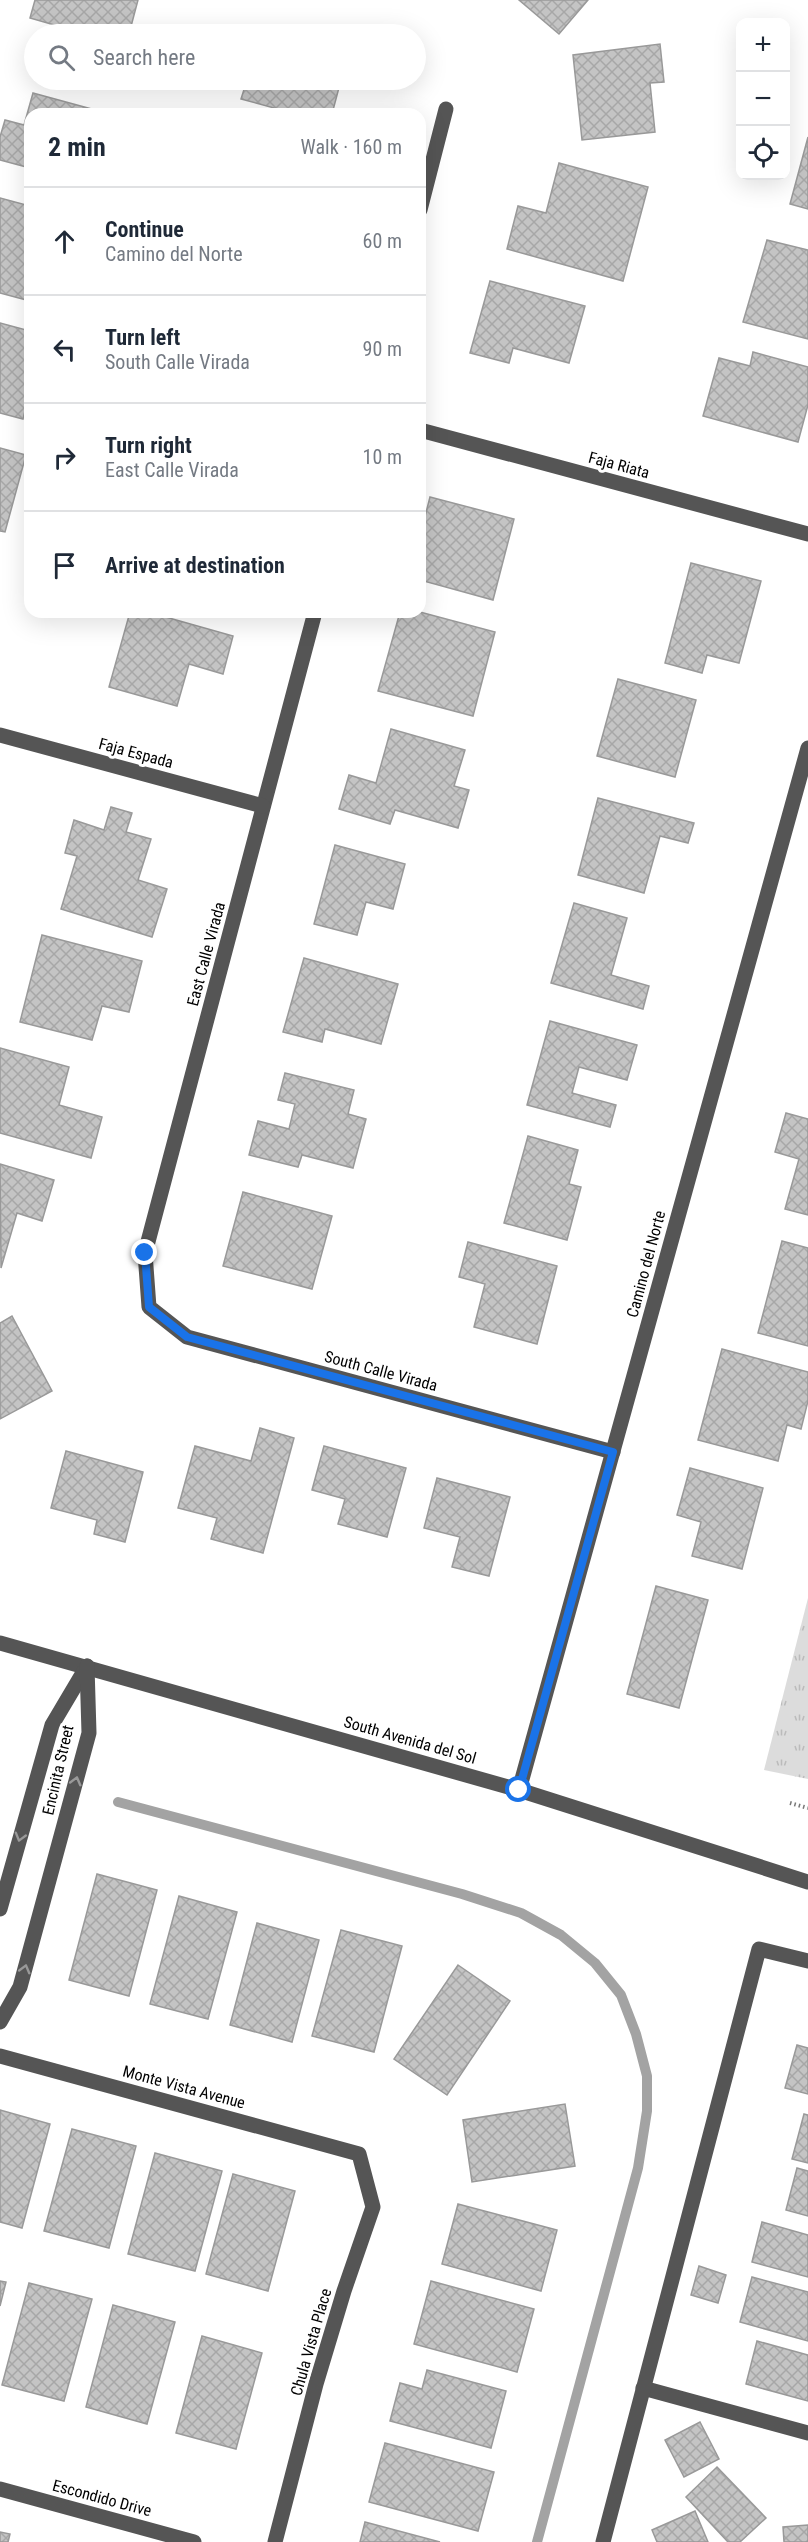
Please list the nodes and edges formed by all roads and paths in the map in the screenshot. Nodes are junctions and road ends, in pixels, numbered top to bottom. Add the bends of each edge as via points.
1 (446, 109) dead end
2 (426, 187) edge
3 (426, 432) edge
4 (808, 534) edge
5 (313, 618) edge
6 (0, 735) edge
7 (808, 748) edge
8 (263, 806) junction
9 (149, 1307) joint
10 (613, 1452) junction
11 (0, 1643) edge
12 (87, 1666) junction
13 (519, 1790) junction
14 (790, 1803) dead end
15 (808, 1808) edge
16 (808, 1882) edge
17 (0, 1909) edge
18 (808, 1961) edge
19 (0, 2022) edge
20 (0, 2056) edge
21 (359, 2154) joint
22 (643, 2388) junction
23 (808, 2433) edge
24 (0, 2489) edge
25 (194, 2542) edge
26 (275, 2542) edge
27 (603, 2542) edge

1 - 2 street
3 - 4 street, Faja Riata
5 - 8 street, East Calle Virada
6 - 8 street, Faja Espada
7 - 10 street, Camino del Norte
8 - 9 street, East Calle Virada via 145,1253
9 - 10 street, South Calle Virada via 187,1337
10 - 13 street, Camino del Norte
11 - 12 street, South Avenida del Sol
12 - 13 street, South Avenida del Sol
12 -> 17 street, Encinita Street via 52,1725
19 -> 12 street, Encinita Street via 20,1987 89,1732
13 - 16 street, South Avenida del Sol
14 - 15 path
18 - 22 street via 759,1949
20 - 21 street, Monte Vista Avenue
21 - 26 street, Chula Vista Place via 373,2207 322,2364
22 - 23 street
22 - 27 street
24 - 25 street, Escondido Drive

